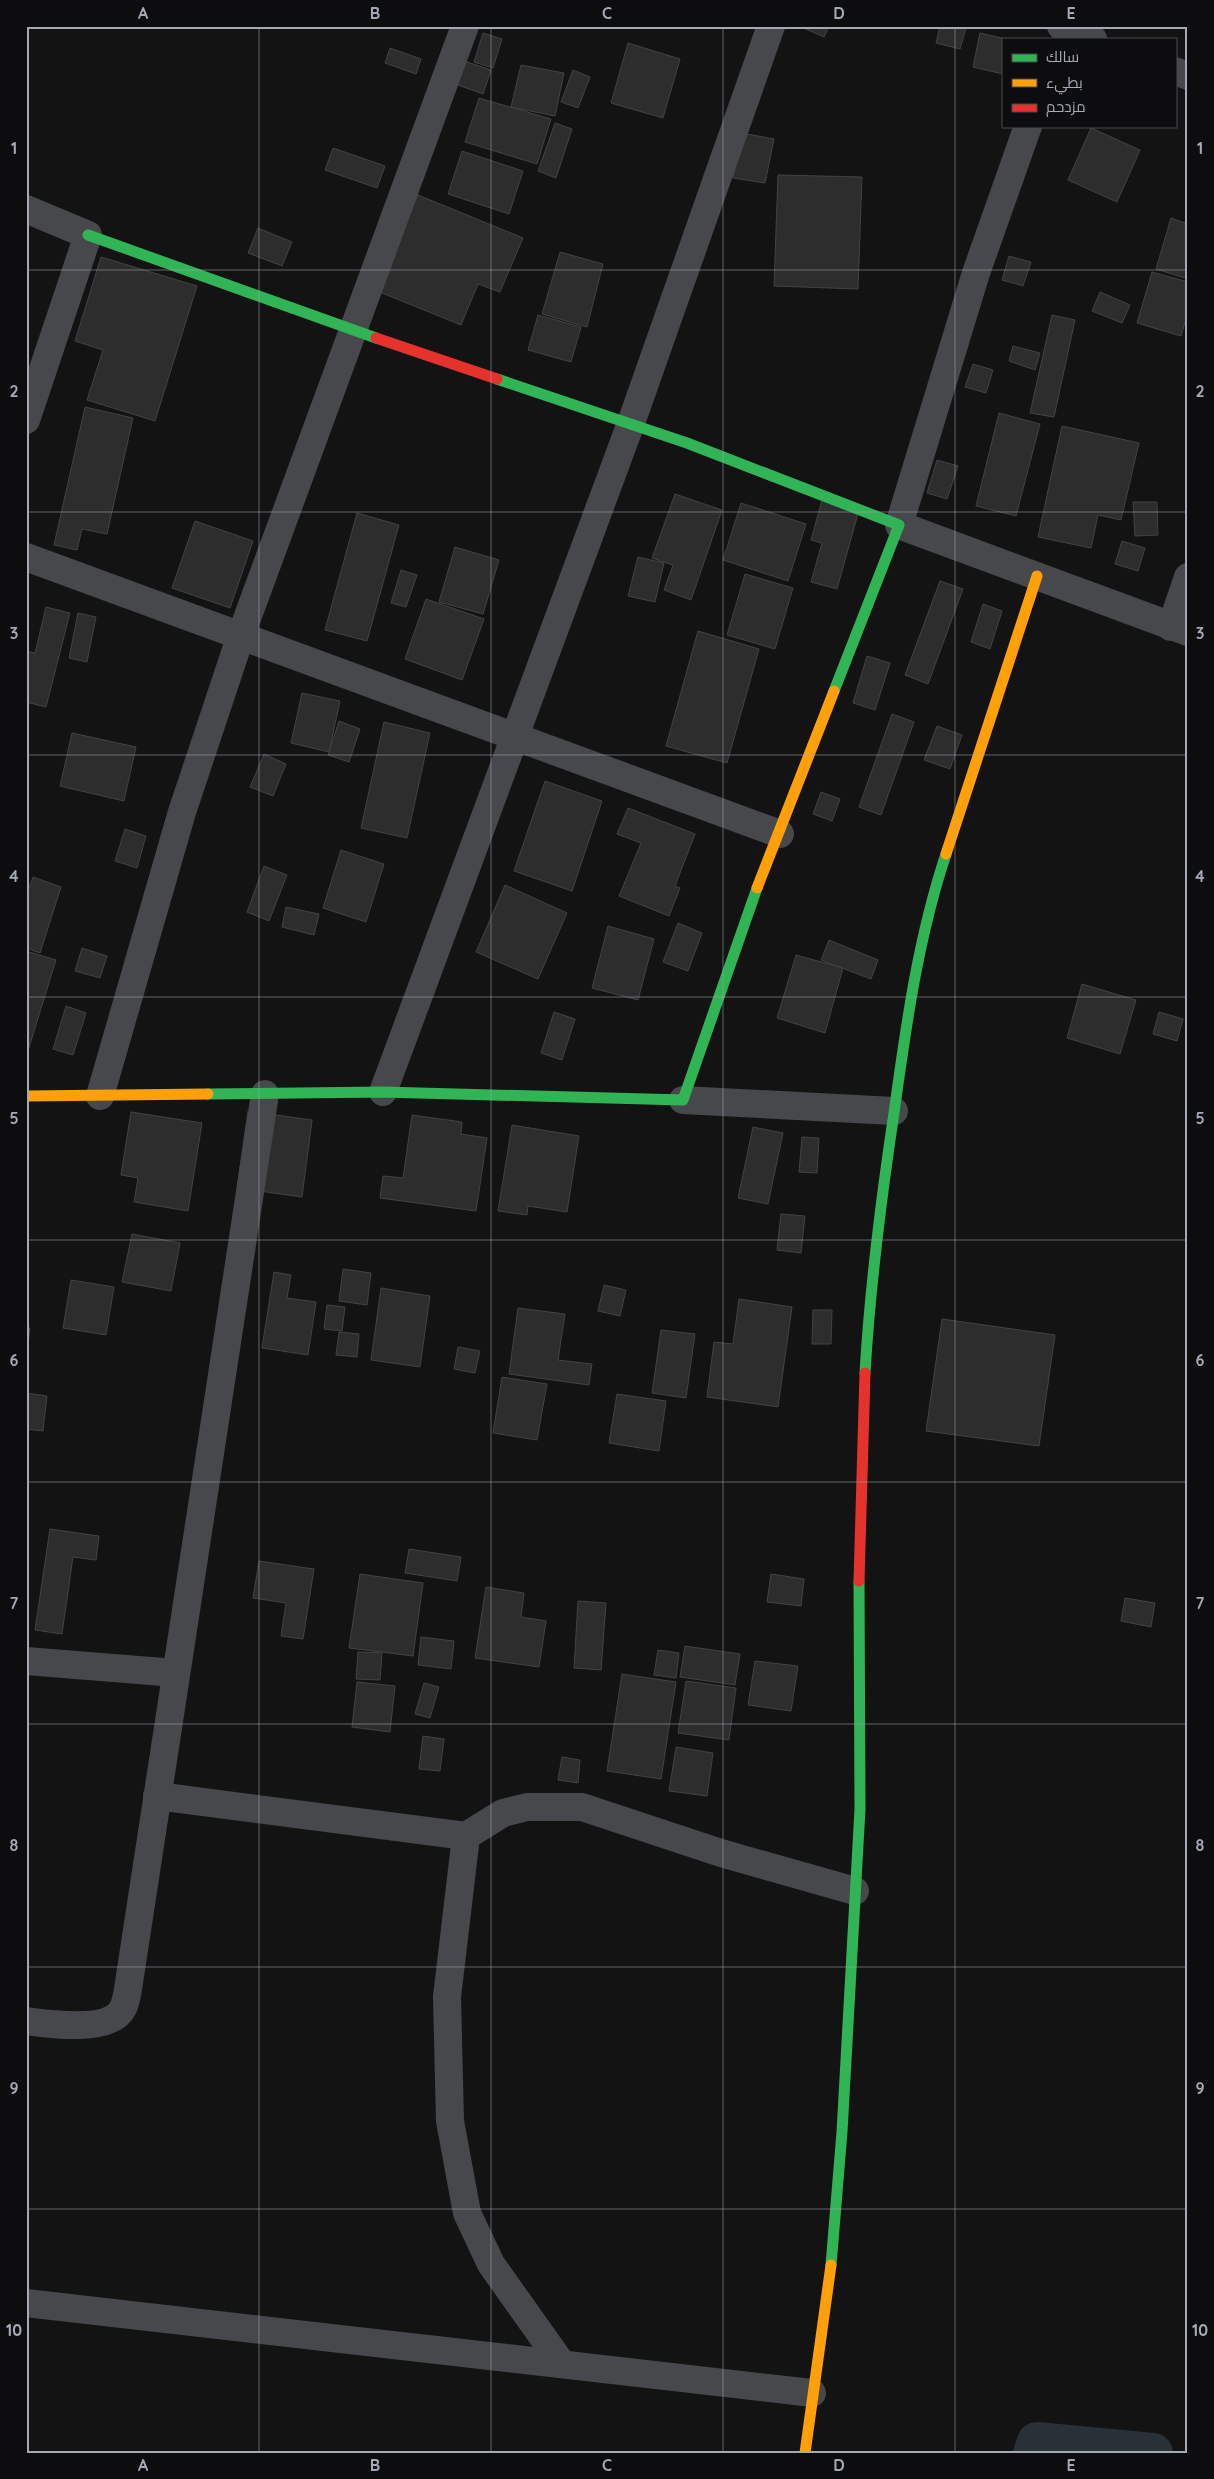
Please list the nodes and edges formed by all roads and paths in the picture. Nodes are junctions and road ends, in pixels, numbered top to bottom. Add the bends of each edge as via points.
1 (465, 26) edge
2 (771, 26) edge
3 (1062, 30) edge
4 (1090, 38) edge
5 (1176, 71) edge
6 (1188, 76) edge
7 (1027, 128) edge
8 (26, 209) edge
9 (88, 235) junction
10 (353, 330) junction
11 (26, 420) edge
12 (631, 424) junction
13 (899, 524) junction
14 (26, 557) edge
15 (1037, 576) junction
16 (1188, 577) edge
17 (1180, 630) edge
18 (241, 635) junction
19 (515, 735) junction
20 (780, 834) junction
21 (383, 1092) junction
22 (265, 1094) junction
23 (26, 1096) edge
24 (100, 1096) junction
25 (684, 1100) junction
26 (894, 1110) junction
27 (26, 1661) edge
28 (176, 1673) junction
29 (157, 1796) junction
30 (466, 1836) junction
31 (855, 1891) junction
32 (26, 2021) edge
33 (26, 2303) edge
34 (562, 2364) junction
35 (812, 2393) junction
36 (805, 2453) edge

1 - 10 street
2 - 12 street
3 - 4 street
5 - 6 street
7 - 13 street via 976,272
8 - 9 street
9 - 10 street
9 - 11 street
10 - 12 street
10 - 18 street
12 - 13 street
12 - 19 street
13 - 15 street
13 - 20 street
14 - 18 street
15 - 17 street
15 - 26 street via 934,890 908,1018
16 - 17 street
18 - 19 street
18 - 24 street via 182,812
19 - 20 street
19 - 21 street
20 - 25 street via 745,919
21 - 22 street
21 - 25 street
22 - 24 street
22 - 28 street
23 - 24 street
25 - 26 street
26 - 31 street via 868,1322 864,1400 858,1624 860,1809
27 - 28 street
28 - 29 street
29 - 30 street
29 - 32 street via 123,2008 107,2021 86,2024
30 - 31 street via 503,1813 527,1807 582,1807
30 - 34 street via 447,1997 452,2130 467,2213 491,2264
31 - 35 street via 832,2253
33 - 34 street
34 - 35 street
35 - 36 street

